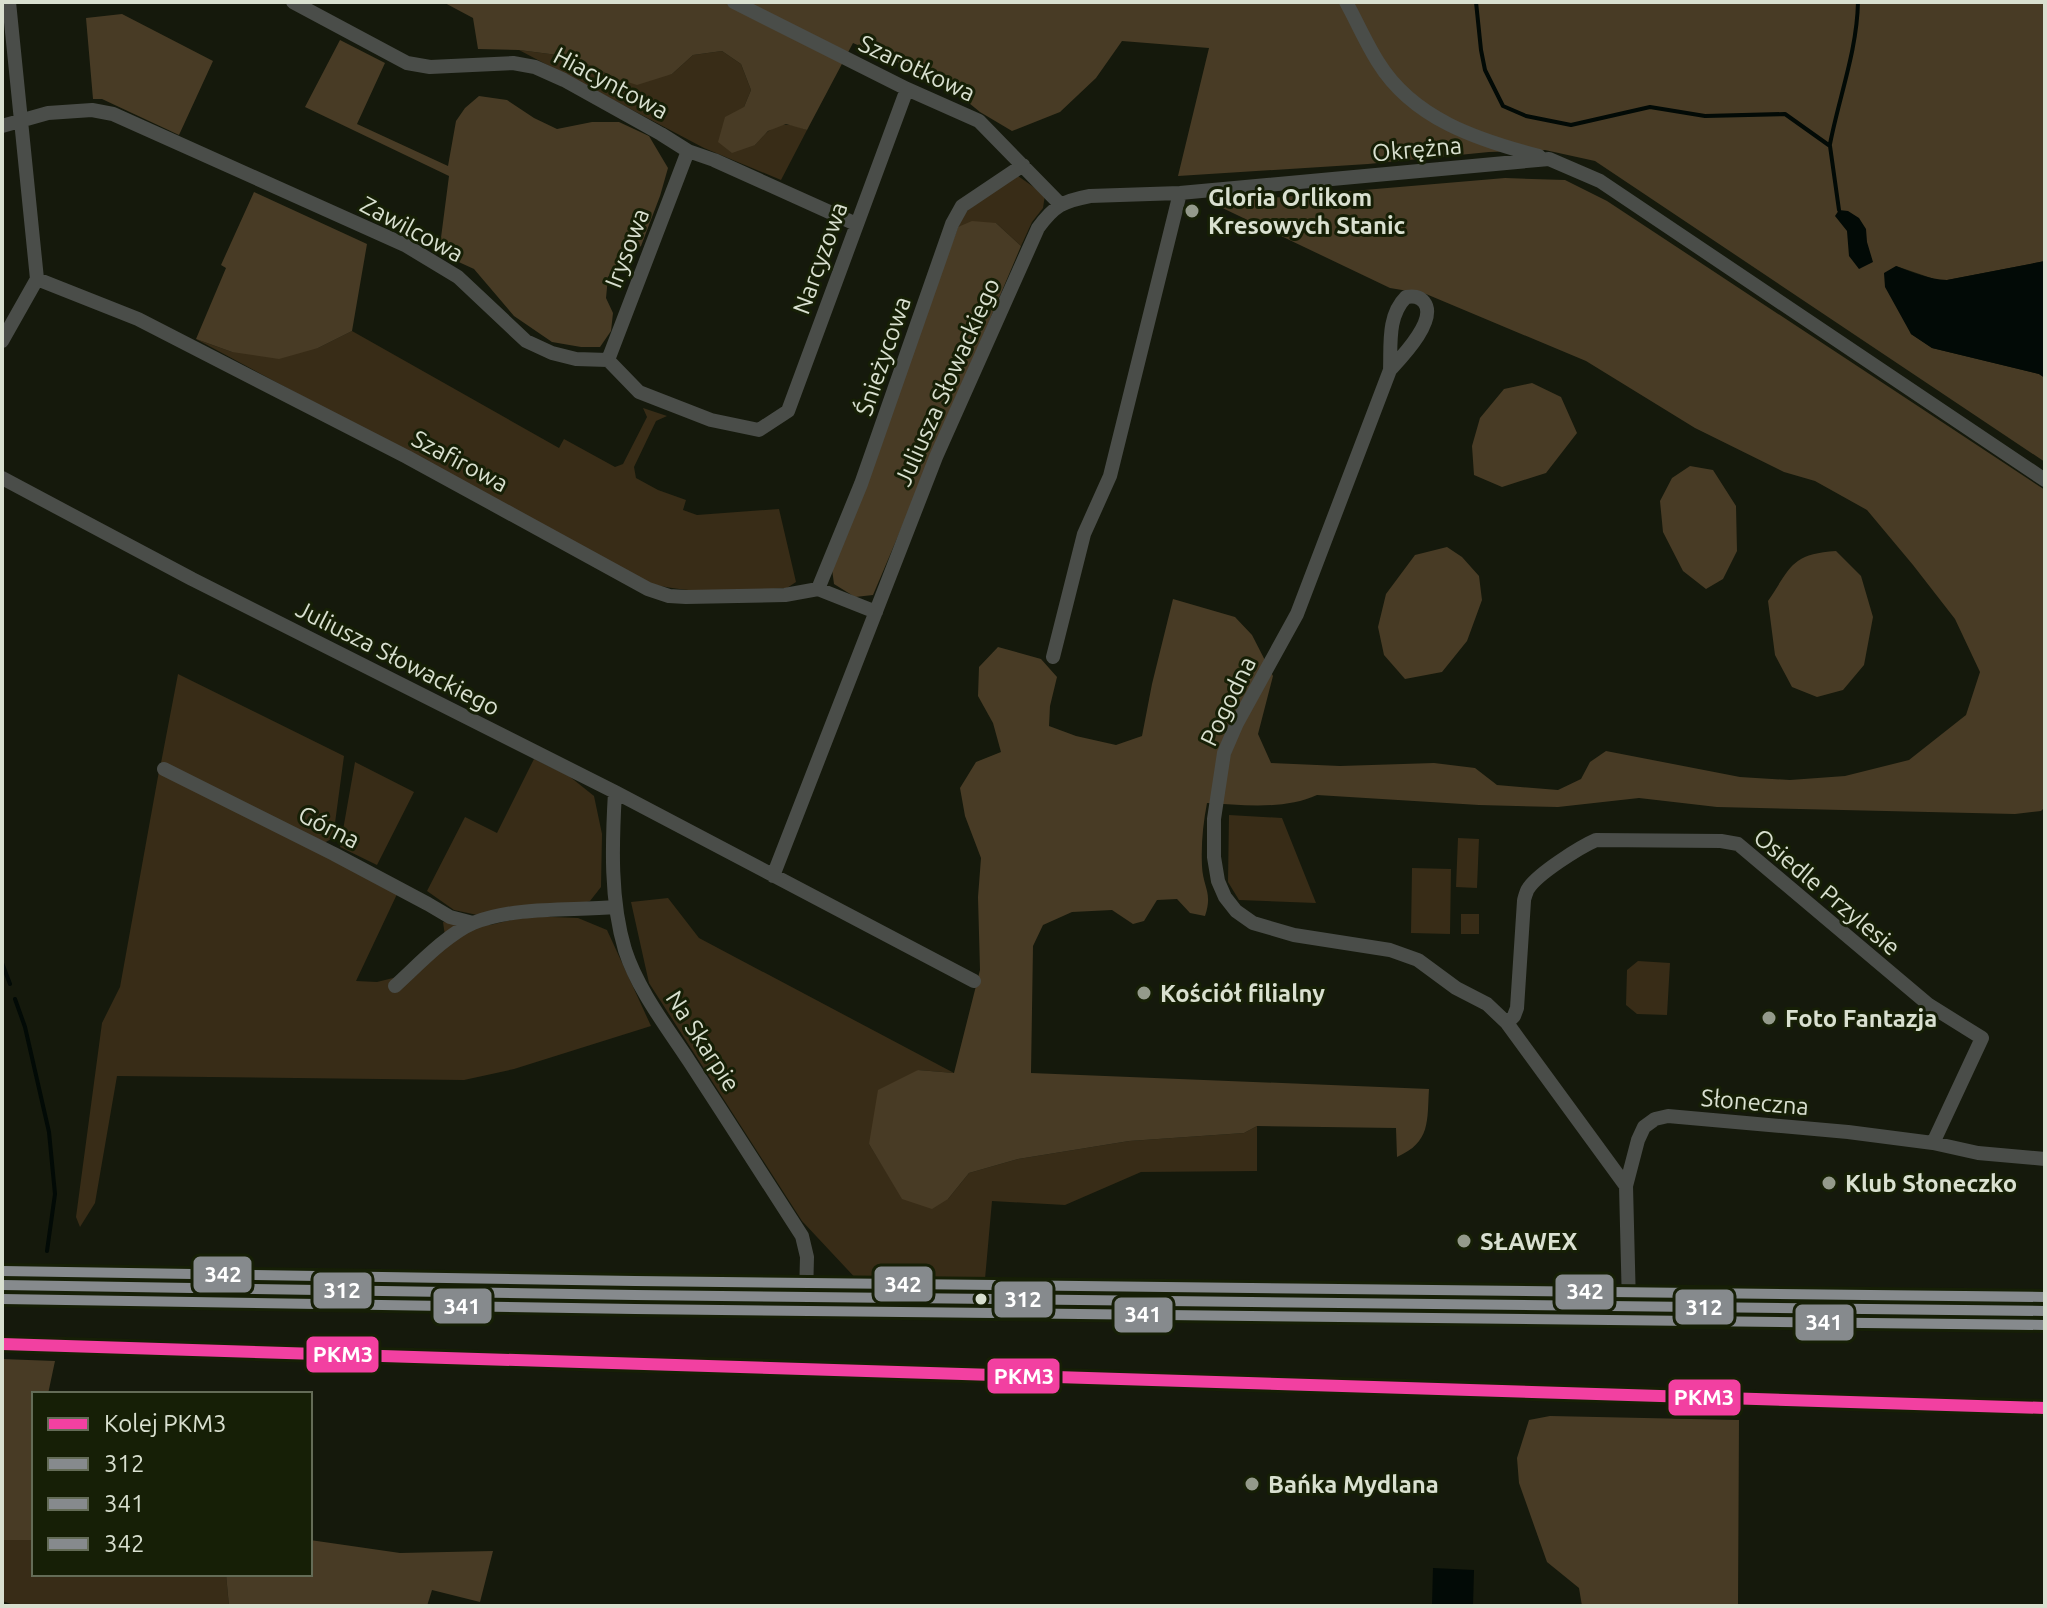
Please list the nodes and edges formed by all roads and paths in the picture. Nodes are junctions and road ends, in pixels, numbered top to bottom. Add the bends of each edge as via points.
1 (9, 2) edge
2 (293, 2) edge
3 (734, 2) edge
4 (1346, 2) edge
5 (907, 89) junction
6 (21, 121) junction
7 (2, 126) edge
8 (688, 151) junction
9 (1549, 159) junction
10 (1023, 165) junction
11 (1180, 193) junction
12 (1060, 204) junction
13 (856, 224) junction
14 (37, 279) junction
15 (2, 341) edge
16 (608, 360) junction
17 (1390, 370) junction
18 (2, 478) edge
19 (2045, 480) edge
20 (818, 589) junction
21 (876, 612) junction
22 (1053, 657) dead end
23 (164, 769) dead end
24 (615, 792) junction
25 (773, 876) junction
26 (616, 907) junction
27 (473, 923) junction
28 (974, 981) dead end
29 (395, 986) dead end
30 (1507, 1023) junction
31 (1933, 1143) junction
32 (2045, 1159) edge
33 (1626, 1186) junction
34 (2, 1285) edge
35 (806, 1296) junction
36 (1629, 1305) junction
37 (2045, 1311) edge

1 - 6 street
2 - 8 street, Hiacyntowa via 407,63 535,67
3 - 5 street, Szarotkowa
4 - 9 street via 1378,63 1426,112 1494,144
5 - 10 street, Szarotkowa via 979,121
5 - 13 street, Narcyzowa
6 - 7 street, Zawilcowa
6 - 14 street
6 - 16 street, Zawilcowa via 48,113 113,114 405,245 458,277 526,341 576,359
8 - 13 street, Hiacyntowa
8 - 16 street, Irysowa
9 - 11 street, Okrężna
9 - 19 street, Okrężna via 1600,181
10 - 12 street, Szarotkowa
10 - 20 street, Śnieżycowa via 962,206 952,224 861,484
11 - 12 street via 1090,196
11 - 22 street via 1110,476 1084,534
12 - 21 street, Juliusza Słowackiego via 1038,228 974,369
13 - 16 street, Narcyzowa via 788,411 759,430 711,420 639,392
14 - 15 street
14 - 20 street, Szafirowa via 152,326 648,589 686,597
17 - 17 street, Pogodna via 1395,314 1406,297 1417,297 1427,308 1422,328
17 - 30 street, Pogodna via 1297,614 1224,753 1214,819 1218,881 1236,911 1253,923 1418,960
18 - 24 street, Juliusza Słowackiego
20 - 21 street
21 - 25 street, Juliusza Słowackiego
23 - 27 street, Górna via 450,917
24 - 25 street, Juliusza Słowackiego
24 - 26 street, Na Skarpie
25 - 28 street, Juliusza Słowackiego
26 - 27 street via 514,913
26 - 35 street, Na Skarpie via 626,953 645,991 802,1236
27 - 29 street
30 - 31 street, Osiedle Przylesie via 1517,1008 1524,901 1536,879 1596,840 1738,844 1929,1005 1982,1038
30 - 33 street
31 - 32 street, Słoneczna
31 - 33 street, Słoneczna via 1668,1116 1644,1127
33 - 36 street, Słoneczna
34 - 35 main road
35 - 36 main road
36 - 37 main road

